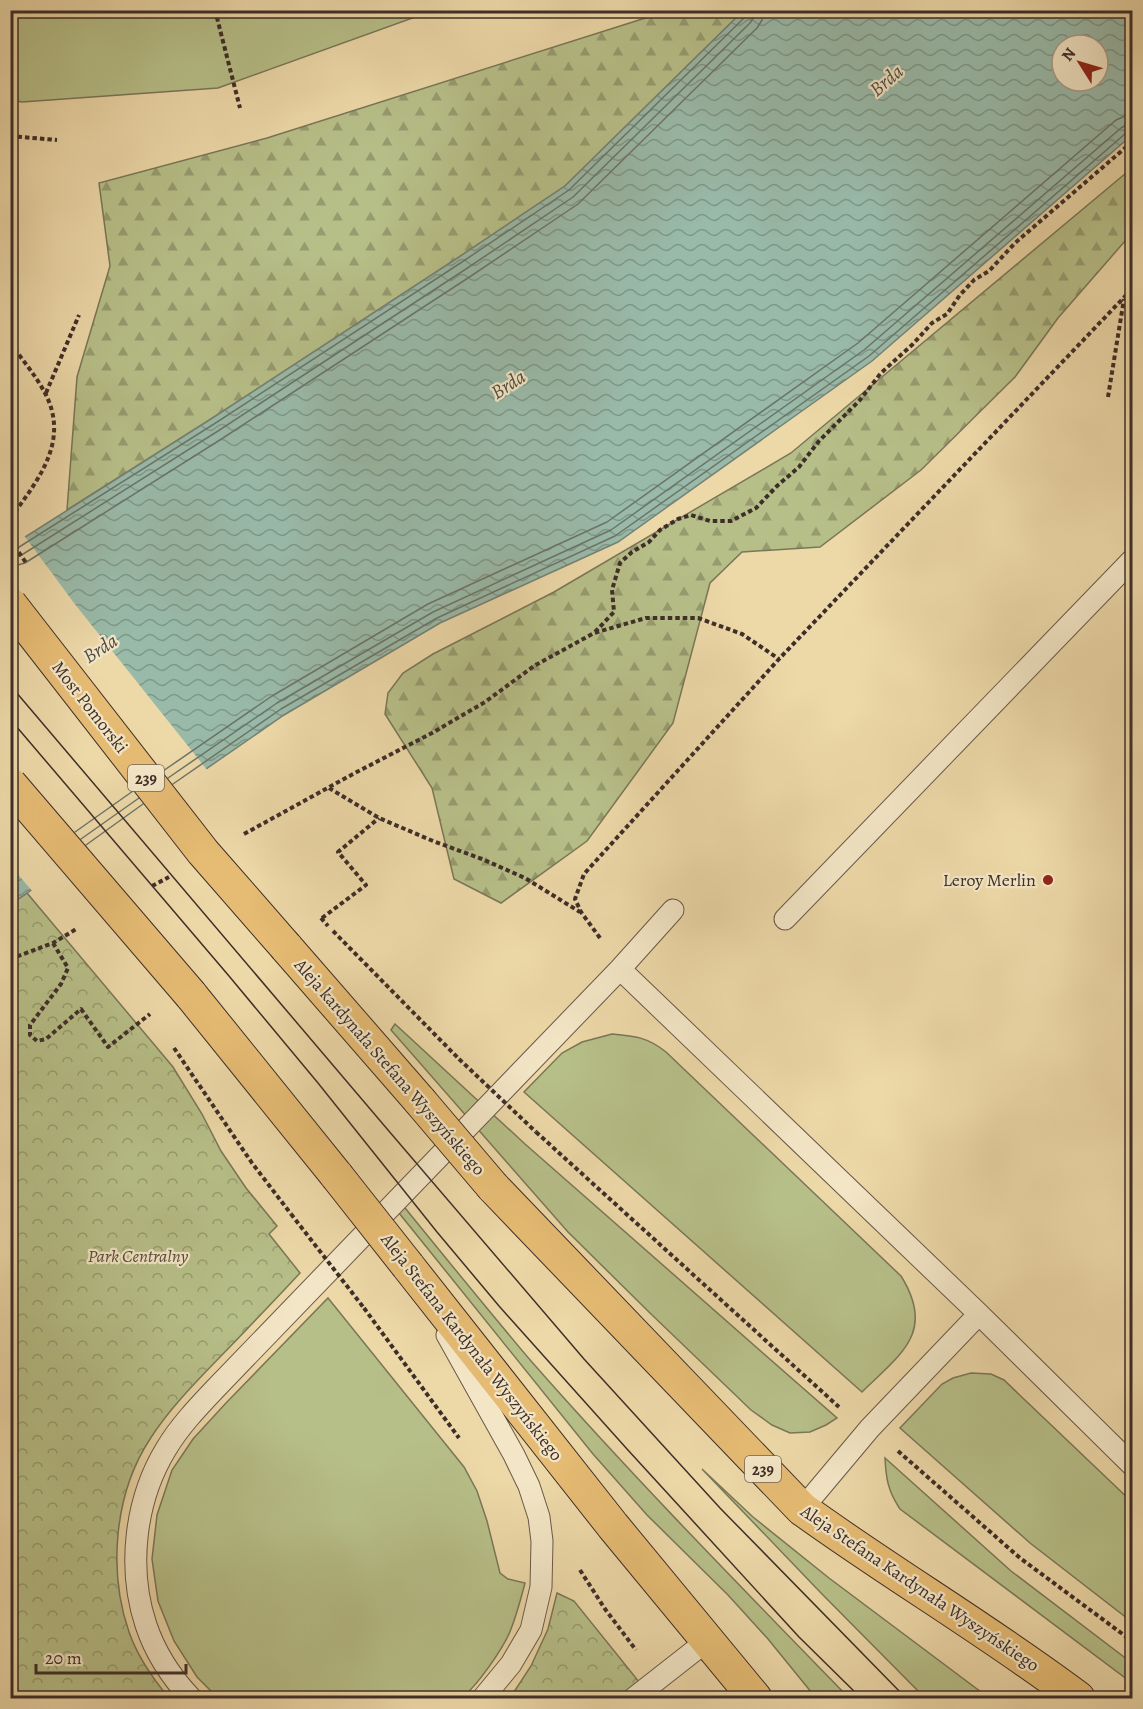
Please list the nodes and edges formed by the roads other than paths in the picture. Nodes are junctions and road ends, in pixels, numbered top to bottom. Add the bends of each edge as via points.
1 (1132, 560) edge
2 (10, 604) edge
3 (10, 784) edge
4 (673, 910) dead end
5 (785, 919) dead end
6 (286, 947) joint
7 (620, 969) junction
8 (493, 1187) joint
9 (408, 1266) junction
10 (979, 1314) junction
11 (1132, 1465) edge
12 (802, 1509) junction
13 (708, 1640) junction
14 (487, 1697) edge
15 (191, 1698) edge
16 (634, 1698) edge
17 (755, 1698) edge
18 (1078, 1698) edge

1 - 5 lane
2 - 6 main road, Most Pomorski / 239, bridge via 203,852
3 - 9 main road, Aleja Stefana Kardynała Wyszyńskiego, bridge via 191,995
4 - 7 lane
6 - 8 main road, Aleja kardynała Stefana Wyszyńskiego / 239, bridge
7 - 10 lane
7 - 15 lane via 214,1389 165,1450 147,1490 136,1531 136,1582 146,1625 163,1661
8 - 12 main road, Aleja Stefana Kardynała Wyszyńskiego / 239
9 - 13 main road, Aleja Stefana Kardynała Wyszyńskiego
9 - 14 lane via 514,1455 539,1517 541,1587 531,1630
10 - 11 lane
10 - 12 lane via 870,1428
12 - 18 main road, Aleja Stefana Kardynała Wyszyńskiego / 239
13 - 16 lane
13 - 17 main road, Aleja Stefana Kardynała Wyszyńskiego

